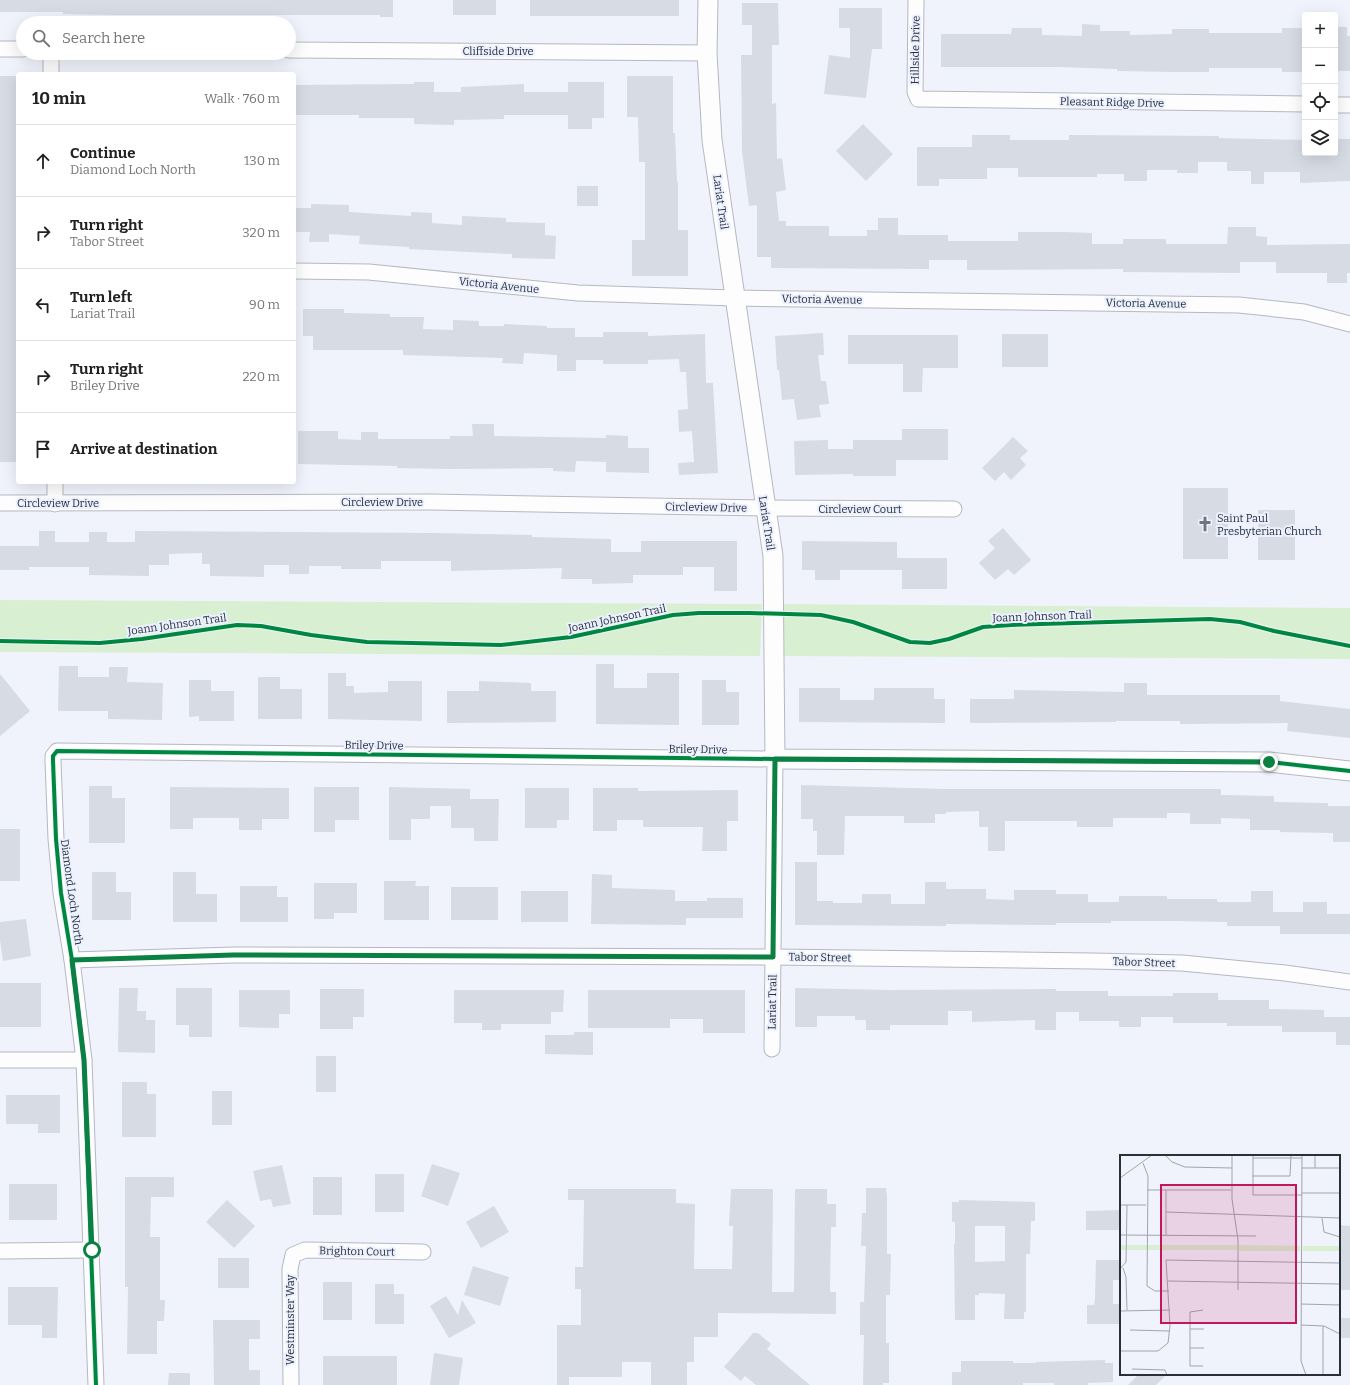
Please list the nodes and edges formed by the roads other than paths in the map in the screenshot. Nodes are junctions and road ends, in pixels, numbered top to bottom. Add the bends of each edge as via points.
1 (708, 0) edge
2 (916, 0) edge
3 (0, 49) edge
4 (16, 49) edge
5 (296, 50) edge
6 (707, 53) junction
7 (51, 60) edge
8 (51, 72) edge
9 (918, 99) joint
10 (1302, 104) edge
11 (1338, 105) edge
12 (1350, 105) edge
13 (296, 271) edge
14 (734, 298) junction
15 (1350, 324) edge
16 (55, 484) edge
17 (0, 503) edge
18 (55, 504) junction
19 (765, 508) junction
20 (954, 509) dead end
21 (775, 759) junction
22 (52, 761) joint
23 (1350, 771) edge
24 (773, 957) junction
25 (72, 960) junction
26 (1350, 982) edge
27 (772, 1049) dead end
28 (0, 1060) edge
29 (84, 1060) junction
30 (0, 1250) edge
31 (92, 1250) junction
32 (423, 1252) dead end
33 (293, 1256) joint
34 (96, 1385) edge
35 (291, 1385) edge

1 - 6 street, Lariat Trail
2 - 9 street, Hillside Drive via 915,92
3 - 4 street
5 - 6 street, Cliffside Drive
6 - 14 street, Lariat Trail via 712,140
7 - 8 street
9 - 10 street, Pleasant Ridge Drive
11 - 12 street
13 - 14 street, Victoria Avenue via 369,272 578,293
14 - 15 street, Victoria Avenue via 1239,304 1304,312
14 - 19 street, Lariat Trail
16 - 18 street
17 - 18 street, Circleview Drive
18 - 19 street, Circleview Drive via 431,502
19 - 20 street, Circleview Court
19 - 21 street, Lariat Trail via 773,556
21 - 22 street, Briley Drive via 57,751
21 - 23 street, Briley Drive via 1269,762
21 - 24 street, Lariat Trail
22 - 25 street, Diamond Loch North via 61,893
24 - 25 street, Tabor Street via 233,955
24 - 26 street, Tabor Street via 1182,964 1285,973
24 - 27 street, Lariat Trail
25 - 29 street, Diamond Loch North
28 - 29 street
29 - 31 street, Diamond Loch North
30 - 31 street
31 - 34 street, Diamond Loch North
32 - 33 street, Brighton Court via 306,1250
33 - 35 street, Westminster Way via 290,1269

